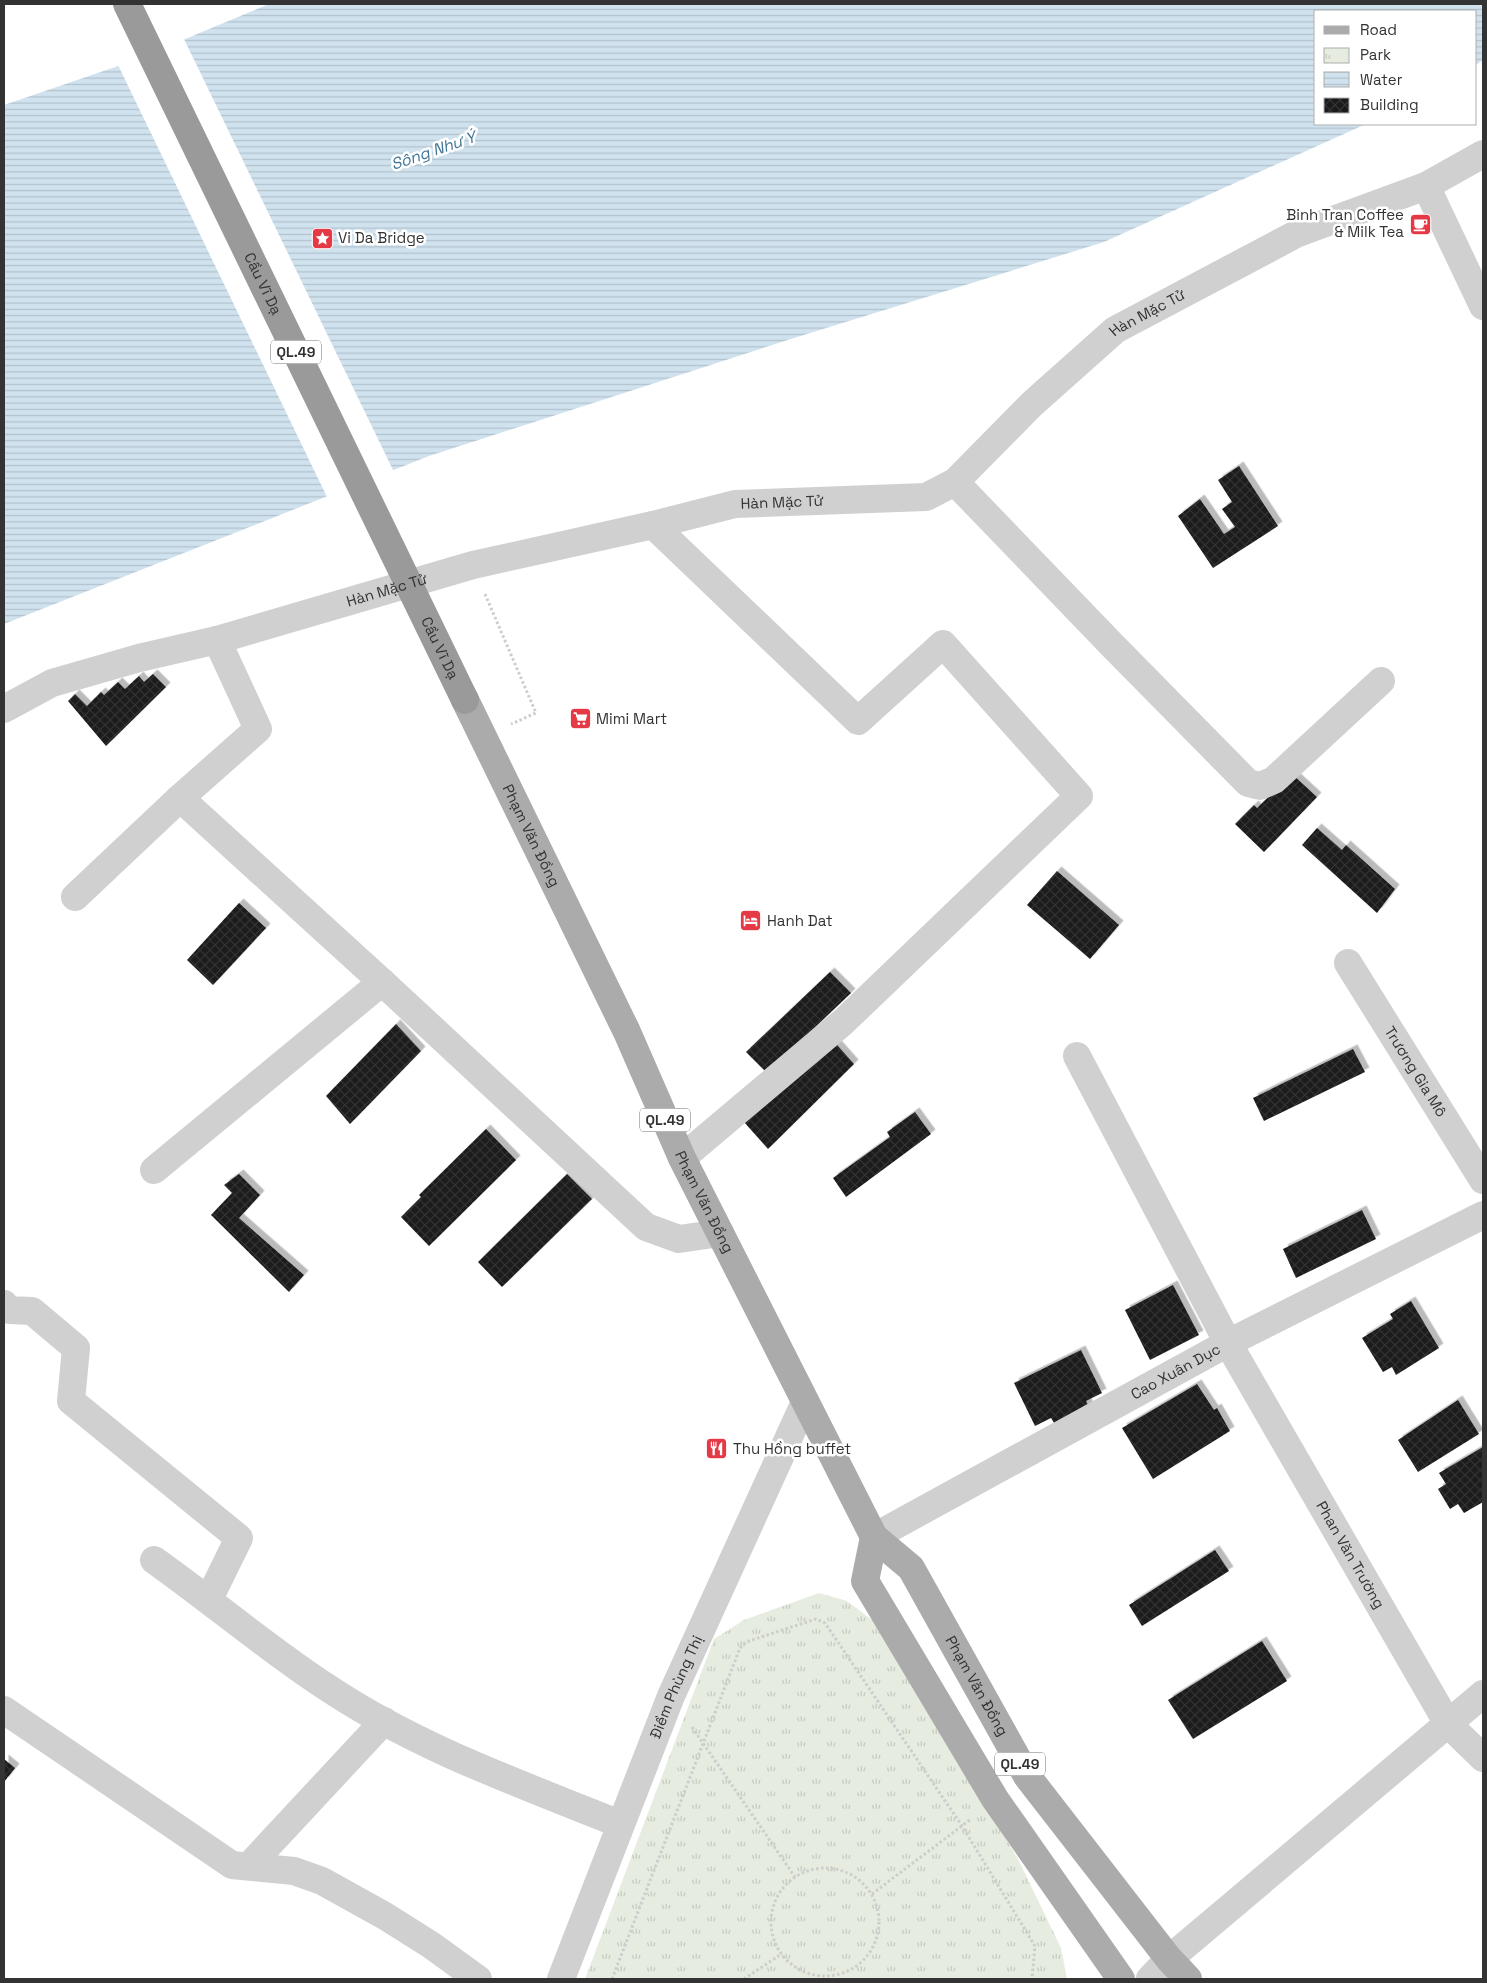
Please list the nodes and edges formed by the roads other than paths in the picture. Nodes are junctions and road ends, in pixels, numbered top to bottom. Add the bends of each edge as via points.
1 (127, 4) edge
2 (1483, 154) edge
3 (1426, 186) junction
4 (1483, 306) edge
5 (955, 482) junction
6 (653, 525) junction
7 (217, 640) junction
8 (1381, 681) dead end
9 (465, 700) joint
10 (4, 708) edge
11 (180, 798) junction
12 (76, 897) dead end
13 (1348, 963) dead end
14 (382, 982) junction
15 (1077, 1056) dead end
16 (682, 1158) junction
17 (154, 1170) dead end
18 (1483, 1180) edge
19 (1483, 1215) edge
20 (720, 1233) junction
21 (4, 1304) edge
22 (1228, 1344) junction
23 (805, 1402) junction
24 (874, 1537) junction
25 (154, 1560) dead end
26 (209, 1600) junction
27 (1483, 1694) edge
28 (4, 1710) edge
29 (384, 1721) junction
30 (1448, 1724) junction
31 (1483, 1758) edge
32 (620, 1824) junction
33 (249, 1866) junction
34 (1170, 1959) junction
35 (478, 1979) edge
36 (561, 1979) edge
37 (1121, 1979) edge
38 (1150, 1979) edge
39 (1188, 1979) edge

1 - 9 highway, Cầu Vĩ Dạ / QL.49, bridge
2 - 3 street, Hàn Mặc Tử
3 - 4 street
3 - 5 street, Hàn Mặc Tử via 1298,233 1115,330 1032,404
5 - 6 street, Hàn Mặc Tử via 926,497 735,504
5 - 8 street via 1248,783 1260,786 1274,780
6 - 7 street, Hàn Mặc Tử via 472,566
6 - 16 street via 858,721 943,644 1078,796 843,1022
7 - 10 street, Hàn Mặc Tử via 52,683
7 - 11 street via 258,729
9 - 16 main road, Phạm Văn Đồng / QL.49 via 627,1032
11 - 12 street
11 - 14 street
13 - 18 street, Trương Gia Mô
14 - 17 street
14 - 20 street via 646,1227 679,1239
15 - 22 street, Phan Văn Trường
16 - 20 main road, Phạm Văn Đồng / QL.49
19 - 22 street, Cao Xuân Dục
20 - 23 main road, Phạm Văn Đồng / QL.49
21 - 26 street via 9,1310 32,1311 76,1348 71,1401 239,1538
22 - 24 street, Cao Xuân Dục
22 - 30 street, Phan Văn Trường
23 - 24 main road, Phạm Văn Đồng / QL.49
23 - 32 street, Điềm Phùng Thị via 671,1696
24 - 34 main road, Phạm Văn Đồng / QL.49 via 911,1568 1027,1776
24 - 37 main road, QL.49 via 865,1580 995,1799
25 - 26 street
26 - 29 street via 329,1689
27 - 30 street
28 - 33 street via 232,1865
29 - 32 street via 458,1759
29 - 33 street
30 - 31 street, Phan Văn Trường
30 - 34 street
32 - 36 street, Điềm Phùng Thị
33 - 35 street via 294,1871 322,1881 385,1916
34 - 38 street
34 - 39 main road, Phạm Văn Đồng / QL.49

